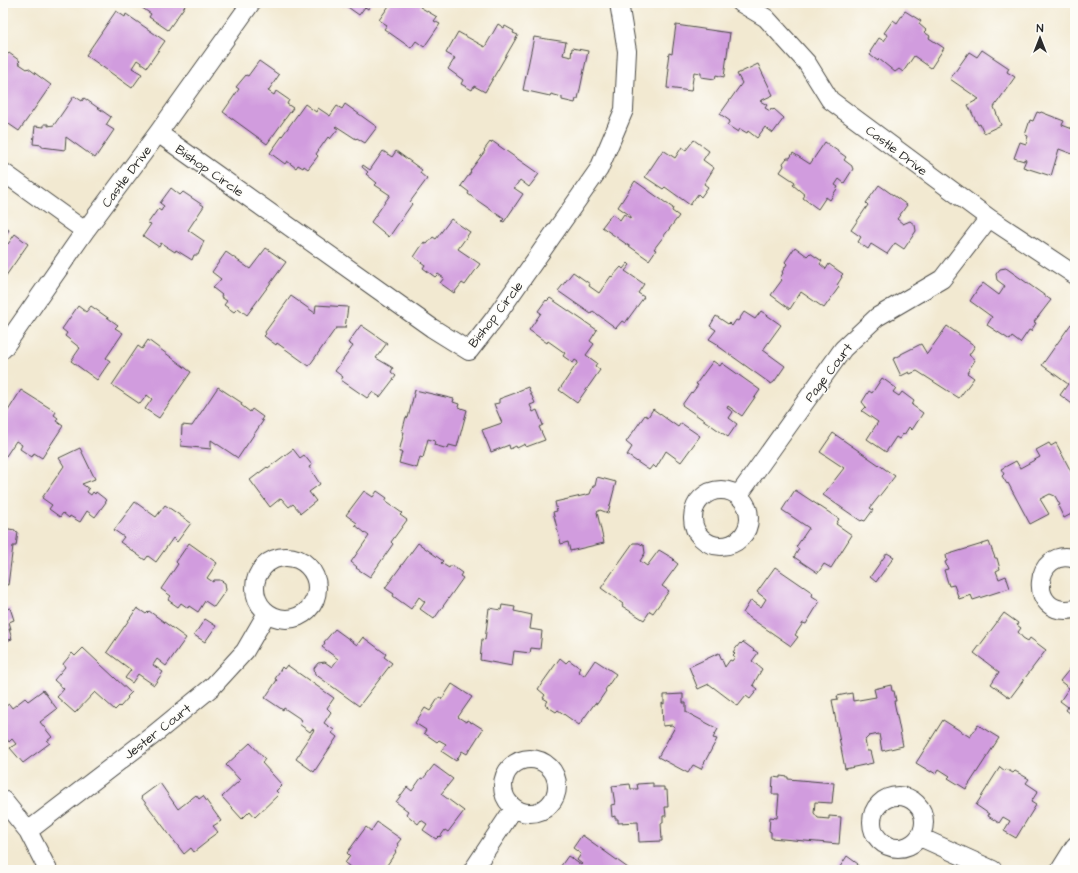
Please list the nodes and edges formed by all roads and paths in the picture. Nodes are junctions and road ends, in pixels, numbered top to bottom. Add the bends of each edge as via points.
1 (251, 3) edge
2 (619, 3) edge
3 (741, 3) edge
4 (158, 133) junction
5 (3, 172) edge
6 (990, 218) junction
7 (85, 231) junction
8 (1075, 275) edge
9 (3, 350) edge
10 (738, 496) dead end
11 (1075, 559) edge
12 (1075, 609) edge
13 (267, 613) dead end
14 (3, 800) edge
15 (514, 808) dead end
16 (28, 831) junction
17 (920, 836) dead end
18 (1075, 846) edge
19 (48, 870) edge
20 (473, 870) edge
21 (993, 870) edge
22 (1060, 870) edge

1 - 4 street, Castle Drive
2 - 4 street, Bishop Circle via 627,51 624,110 594,175 469,351 432,328
3 - 6 street, Castle Drive via 766,18 807,62 830,100
4 - 7 street, Castle Drive
5 - 7 street
6 - 8 street, Castle Drive
6 - 10 street, Page Court via 942,279 877,317 843,349
7 - 9 street, Castle Drive
11 - 12 street via 1070,557 1053,561 1041,574 1040,584 1045,600 1051,605 1058,609
13 - 16 street, Jester Court via 245,651 212,687
14 - 16 street
15 - 20 street
16 - 19 street
17 - 21 street
18 - 22 street

